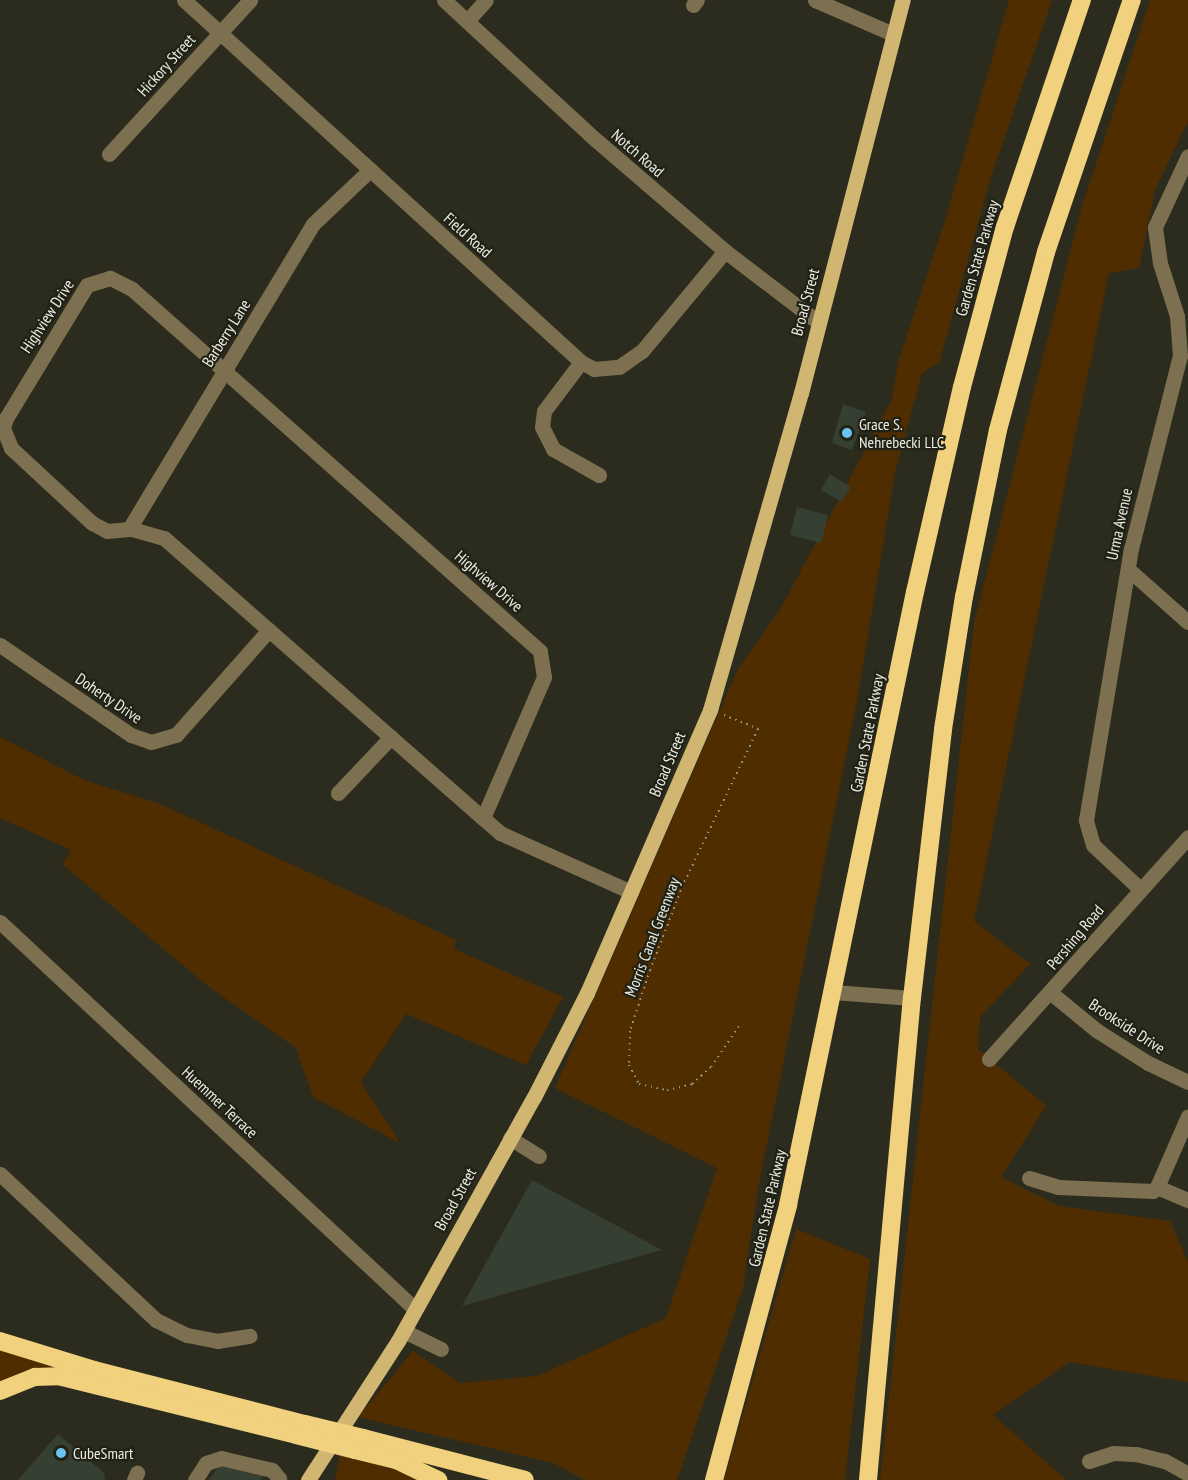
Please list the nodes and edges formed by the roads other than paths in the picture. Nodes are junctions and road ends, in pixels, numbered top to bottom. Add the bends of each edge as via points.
1 (184, 0) edge
2 (250, 0) edge
3 (444, 0) edge
4 (486, 0) edge
5 (815, 0) edge
6 (903, 0) edge
7 (1082, 0) edge
8 (1132, 0) edge
9 (467, 21) junction
10 (220, 33) junction
11 (891, 33) junction
12 (109, 154) dead end
13 (1188, 156) edge
14 (370, 170) junction
15 (725, 251) junction
16 (818, 322) junction
17 (1183, 331) edge
18 (581, 362) junction
19 (224, 371) junction
20 (599, 475) dead end
21 (129, 529) junction
22 (1128, 569) junction
23 (1188, 622) edge
24 (269, 630) junction
25 (0, 645) edge
26 (391, 737) junction
27 (338, 793) dead end
28 (483, 818) junction
29 (1188, 837) edge
30 (1140, 889) junction
31 (631, 892) junction
32 (0, 922) edge
33 (833, 992) junction
34 (1051, 993) junction
35 (912, 998) junction
36 (989, 1059) dead end
37 (1188, 1082) edge
38 (1188, 1116) edge
39 (510, 1138) junction
40 (539, 1156) dead end
41 (0, 1174) edge
42 (1029, 1178) dead end
43 (1157, 1187) junction
44 (1188, 1200) edge
45 (416, 1309) junction
46 (404, 1331) junction
47 (250, 1336) dead end
48 (0, 1341) edge
49 (441, 1349) dead end
50 (0, 1391) edge
51 (301, 1429) junction
52 (359, 1444) junction
53 (1089, 1461) dead end
54 (1188, 1474) edge
55 (195, 1480) edge
56 (280, 1480) edge
57 (308, 1480) edge
58 (438, 1480) edge
59 (525, 1480) edge
60 (714, 1480) edge
61 (868, 1480) edge

1 - 10 street, Field Road
2 - 10 street, Hickory Street
3 - 9 street, Notch Road
4 - 9 street
5 - 11 street
6 - 11 main road, Broad Street
7 - 33 highway, Garden State Parkway via 1005,227 962,387 915,592
8 - 35 highway via 1050,240 996,441 964,597 943,729
9 - 15 street, Notch Road
10 - 12 street, Hickory Street
10 - 14 street, Field Road
11 - 16 main road, Broad Street
13 - 17 street, Urma Avenue via 1155,227 1160,263
14 - 18 street, Field Road
14 - 19 street, Barberry Lane via 313,224
15 - 16 street, Notch Road
15 - 18 street, Field Road via 632,360 605,371
16 - 31 main road, Broad Street via 710,710
17 - 22 street, Urma Avenue
18 - 20 street via 544,411 542,427 553,449
19 - 21 street, Barberry Lane
19 - 21 street, Highview Drive via 132,289 102,278 81,292 18,394 3,428 11,448 92,523 107,531
19 - 28 street, Highview Drive via 543,656 544,677
21 - 24 street, Highview Drive via 164,538
22 - 23 street
22 - 30 street, Urma Avenue via 1086,820 1093,845
24 - 25 street, Doherty Drive via 176,735 151,742 131,735
24 - 26 street, Highview Drive
26 - 27 street
26 - 28 street, Highview Drive
28 - 31 street, Highview Drive via 512,840
29 - 30 street, Pershing Road
30 - 34 street, Pershing Road
31 - 39 main road, Broad Street via 587,993
32 - 45 street, Huemmer Terrace
33 - 35 street
33 - 60 highway, Garden State Parkway via 772,1269
34 - 36 street, Pershing Road
34 - 37 street, Brookside Drive via 1148,1063
35 - 61 highway
38 - 43 street
39 - 40 street
39 - 45 main road, Broad Street
41 - 47 street via 156,1320 187,1335 217,1341
42 - 43 street via 1058,1187 1153,1191
43 - 44 street
45 - 46 main road, Broad Street
46 - 49 street
46 - 57 main road, Broad Street
48 - 51 highway
50 - 51 highway via 35,1377 58,1376
51 - 52 highway, bridge
52 - 58 highway
52 - 59 highway
53 - 54 street via 1114,1453 1136,1454 1165,1461
55 - 56 street via 206,1463 221,1458 272,1470

